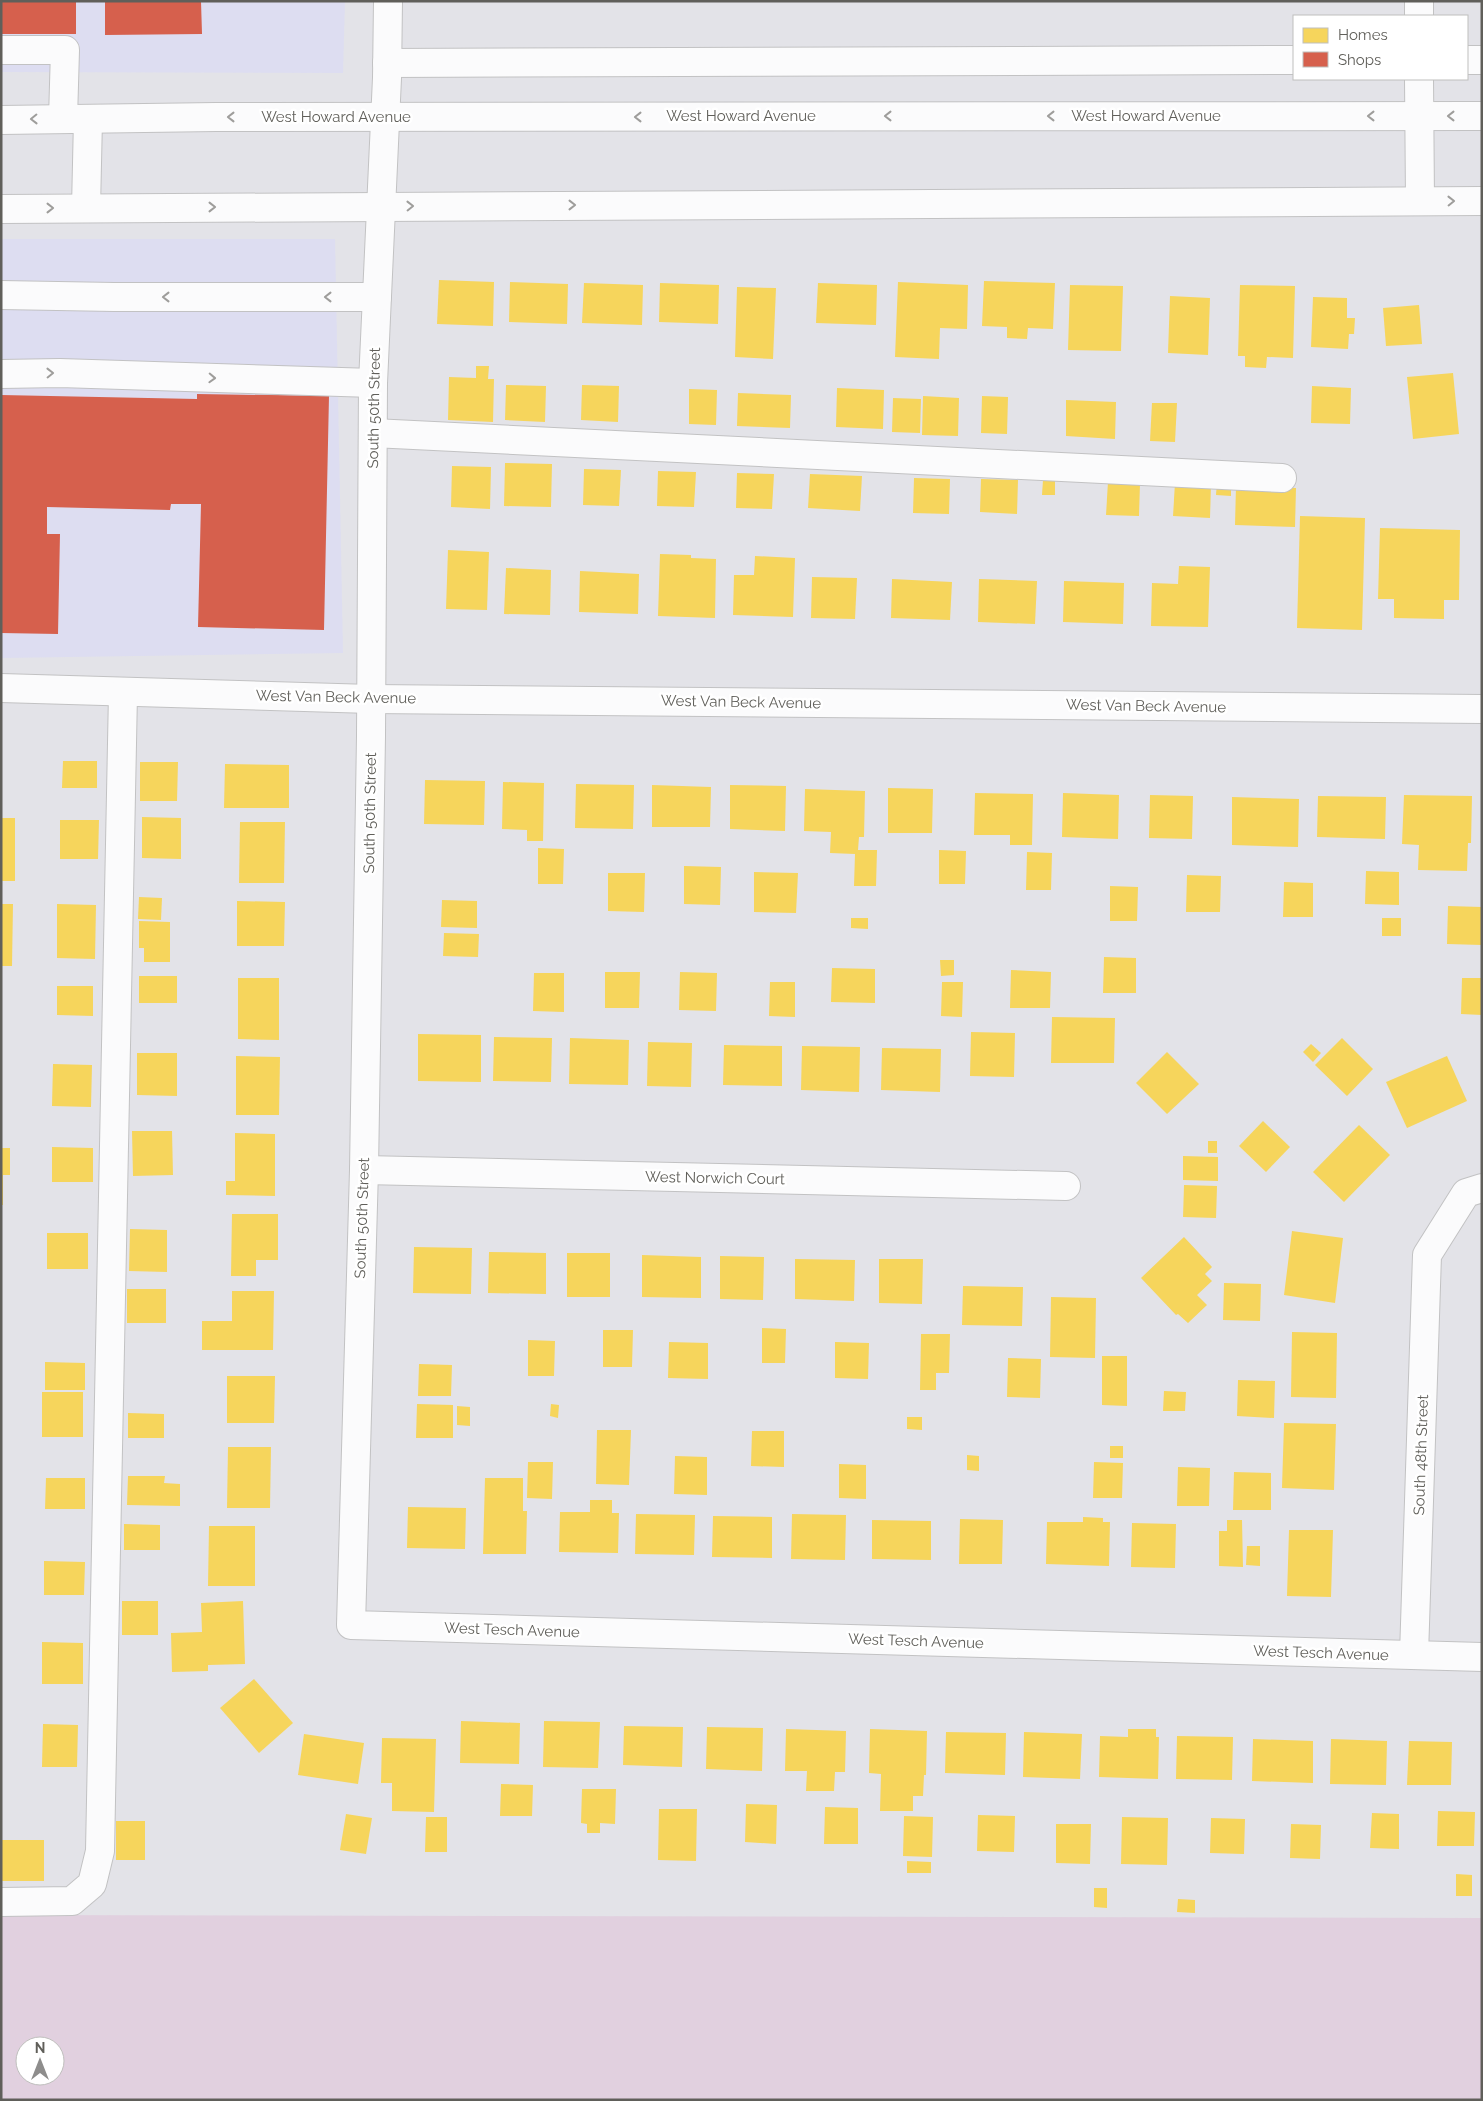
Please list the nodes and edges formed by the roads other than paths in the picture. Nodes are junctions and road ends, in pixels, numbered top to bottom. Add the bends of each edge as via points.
1 (388, 1) edge
2 (1419, 1) edge
3 (1419, 15) edge
4 (1, 50) edge
5 (1293, 60) edge
6 (1468, 60) edge
7 (1482, 60) edge
8 (387, 63) junction
9 (1419, 80) edge
10 (1420, 116) junction
11 (1482, 116) edge
12 (385, 117) junction
13 (75, 119) junction
14 (1, 120) edge
15 (1420, 201) junction
16 (1482, 201) edge
17 (381, 206) junction
18 (86, 208) junction
19 (1, 209) edge
20 (1, 295) edge
21 (377, 296) junction
22 (1, 374) edge
23 (373, 383) junction
24 (373, 433) junction
25 (1282, 478) dead end
26 (1, 688) edge
27 (123, 693) junction
28 (371, 699) junction
29 (1482, 709) edge
30 (364, 1170) junction
31 (1066, 1186) dead end
32 (1482, 1188) edge
33 (351, 1626) joint
34 (1414, 1655) junction
35 (1482, 1657) edge
36 (1, 1902) edge

1 - 8 street, South 50th Street
2 - 3 street
4 - 13 street via 65,50
5 - 8 street
6 - 7 street
8 - 12 street, South 50th Street
9 - 10 street
11 -> 10 street, West Howard Avenue
10 -> 12 street, West Howard Avenue
10 - 15 street
12 -> 13 street, West Howard Avenue
12 - 17 street, South 50th Street
13 -> 14 street, West Howard Avenue
13 - 18 street
15 -> 16 street
17 -> 15 street
18 -> 17 street
17 - 21 street, South 50th Street
19 -> 18 street
21 -> 20 street
21 - 23 street, South 50th Street
22 -> 23 street via 60,372
23 - 24 street, South 50th Street
24 - 25 street
24 - 28 street, South 50th Street
26 - 27 street, West Van Beck Avenue
27 - 28 street, West Van Beck Avenue
27 - 36 street via 100,1851 92,1884 72,1901
28 - 29 street, West Van Beck Avenue
28 - 30 street, South 50th Street
30 - 31 street, West Norwich Court
30 - 33 street, South 50th Street
32 - 34 street, South 48th Street via 1466,1193 1428,1255
33 - 34 street, West Tesch Avenue
34 - 35 street, West Tesch Avenue

